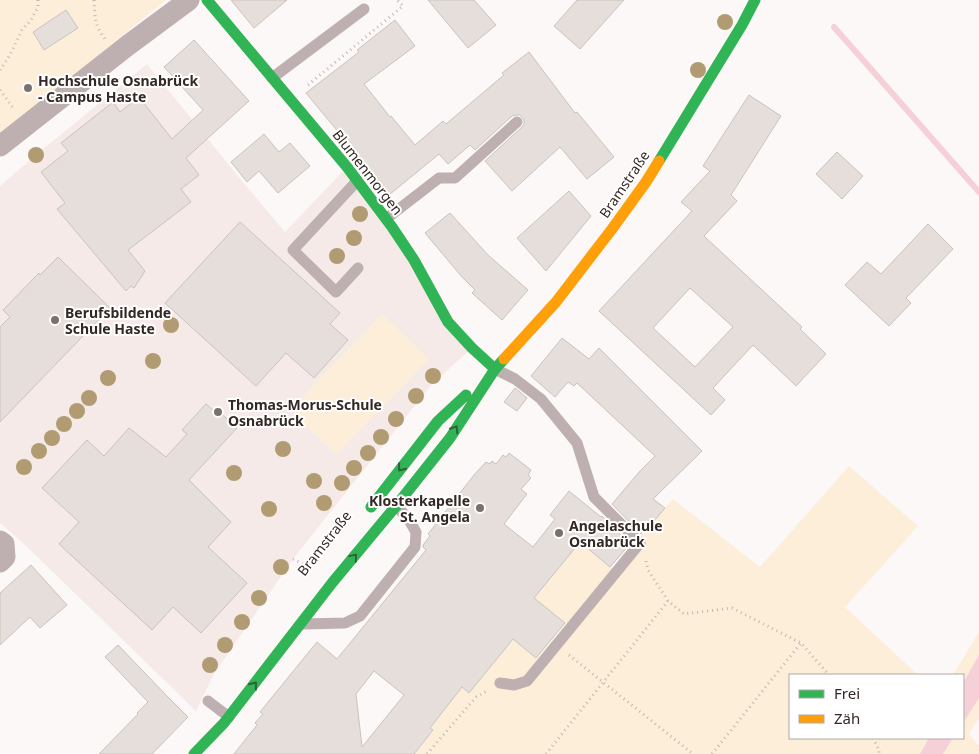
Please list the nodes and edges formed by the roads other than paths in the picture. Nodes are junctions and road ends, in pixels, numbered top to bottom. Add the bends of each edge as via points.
1 (189, 0) edge
2 (207, 0) edge
3 (755, 0) edge
4 (364, 9) dead end
5 (272, 78) junction
6 (516, 122) dead end
7 (0, 146) edge
8 (358, 181) junction
9 (386, 219) junction
10 (358, 268) dead end
11 (495, 369) junction
12 (382, 493) junction
13 (396, 506) junction
14 (365, 515) dead end
15 (0, 540) edge
16 (0, 562) edge
17 (301, 624) junction
18 (500, 683) road end
19 (208, 701) dead end
20 (221, 705) junction
21 (229, 717) junction
22 (195, 752) edge

1 - 7 street
2 - 5 street, Blumenmorgen
3 - 11 street, Bramstraße via 646,182 556,302
4 - 5 lane
5 - 8 street, Blumenmorgen
6 - 9 lane via 455,178 439,178
8 - 9 street, Blumenmorgen
8 - 10 lane via 293,250 336,292
9 - 11 street, Blumenmorgen via 414,260 448,322
11 -> 12 street, Bramstraße via 438,421
13 -> 11 street, Bramstraße via 450,438
11 - 18 lane via 515,379 541,399 577,443 594,496 640,543 527,681 514,685
12 - 13 lane
12 - 14 street, Bramstraße
17 -> 13 street, Bramstraße
13 - 17 lane via 416,532 415,548 360,616 344,624
15 - 16 street via 4,544 4,557
21 -> 17 street, Bramstraße
19 - 20 lane
20 - 21 lane
20 - 22 street, Bramstraße
21 - 22 street, Bramstraße

